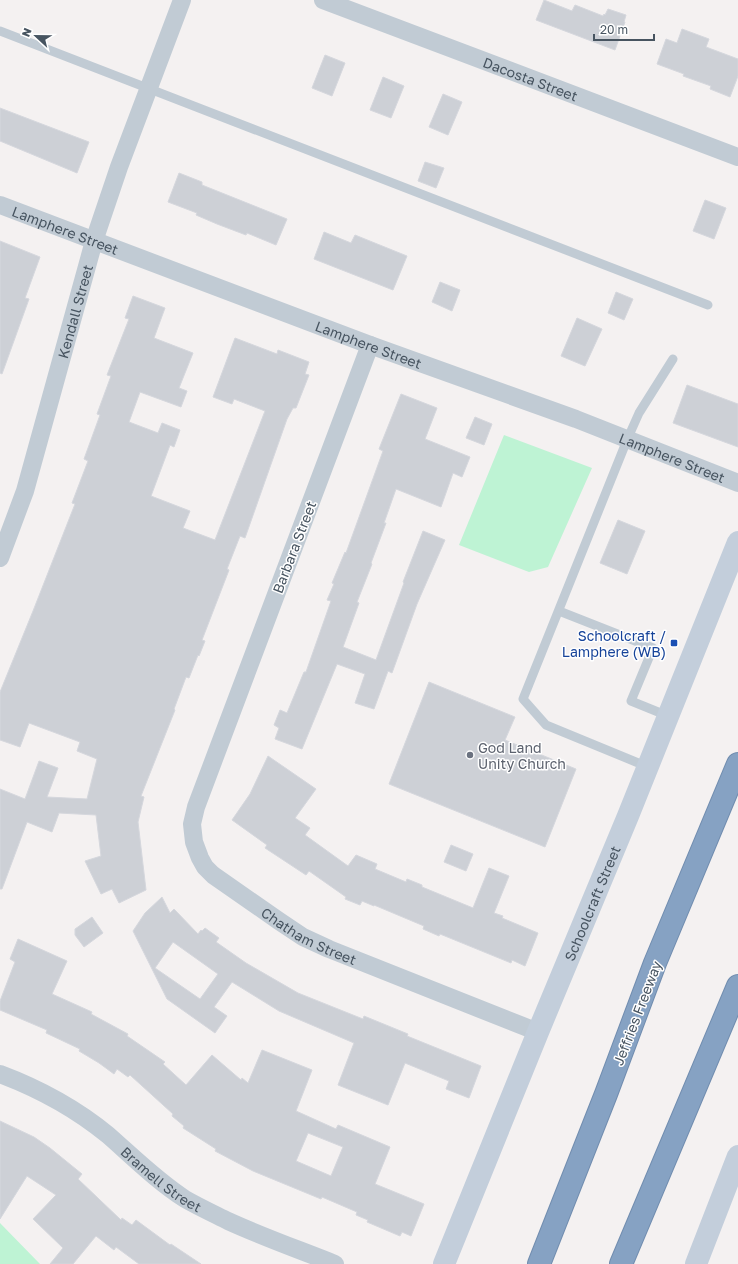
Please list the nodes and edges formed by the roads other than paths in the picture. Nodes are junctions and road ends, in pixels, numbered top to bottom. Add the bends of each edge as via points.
1 (182, 0) edge
2 (323, 0) edge
3 (0, 31) edge
4 (149, 88) junction
5 (738, 157) edge
6 (0, 205) edge
7 (94, 241) junction
8 (708, 305) dead end
9 (370, 345) junction
10 (674, 359) dead end
11 (627, 440) junction
12 (738, 483) edge
13 (738, 542) edge
14 (0, 558) edge
15 (559, 611) junction
16 (668, 716) junction
17 (218, 750) joint
18 (738, 764) edge
19 (648, 767) junction
20 (738, 986) edge
21 (538, 1032) junction
22 (0, 1074) edge
23 (738, 1156) edge
24 (335, 1264) edge
25 (444, 1264) edge
26 (539, 1264) edge
27 (621, 1264) edge
28 (696, 1264) edge

1 - 4 street, Kendall Street
2 - 5 street, Dacosta Street
3 - 4 lane
4 - 7 street, Kendall Street via 118,167
4 - 8 lane
6 - 7 street, Lamphere Street
7 - 9 street, Lamphere Street
7 - 14 street, Kendall Street via 26,491
9 - 11 street, Lamphere Street
9 - 17 street, Barbara Street
10 - 11 lane via 639,413
11 - 12 street, Lamphere Street
11 - 15 lane
13 - 16 main road, Schoolcraft Street
15 - 16 lane via 653,648 631,701
15 - 19 lane via 523,699 546,725
16 - 19 main road, Schoolcraft Street
17 - 21 street, Chatham Street via 192,824 194,842 200,858 213,874 303,937
18 - 26 highway, Jeffries Freeway via 655,964
19 - 21 main road, Schoolcraft Street
20 - 27 highway
21 - 25 main road, Schoolcraft Street
22 - 24 street, Bramell Street via 28,1084 84,1117 159,1180 186,1199 251,1231
23 - 28 main road

